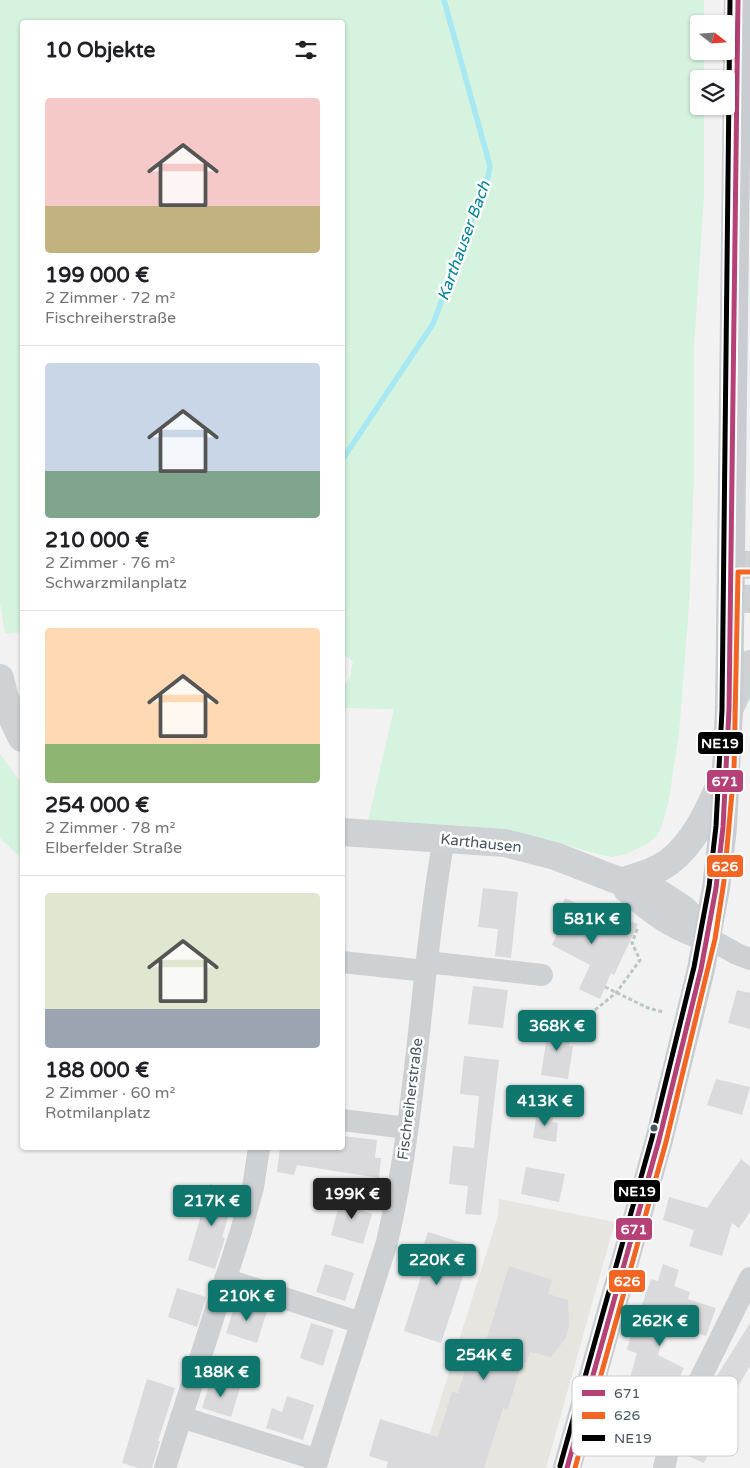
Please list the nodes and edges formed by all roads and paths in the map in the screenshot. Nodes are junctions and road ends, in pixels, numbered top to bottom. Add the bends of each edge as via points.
1 (738, 0) edge
2 (740, 565) edge
3 (740, 598) edge
4 (750, 664) edge
5 (0, 678) edge
6 (729, 710) junction
7 (20, 734) edge
8 (727, 769) junction
9 (345, 832) edge
10 (444, 838) junction
11 (619, 880) junction
12 (613, 917) dead end
13 (626, 917) dead end
14 (640, 924) dead end
15 (708, 938) junction
16 (750, 959) edge
17 (345, 962) edge
18 (426, 967) junction
19 (542, 975) dead end
20 (605, 987) dead end
21 (616, 993) junction
22 (663, 1012) dead end
23 (556, 1023) dead end
24 (345, 1120) edge
25 (407, 1128) junction
26 (259, 1150) edge
27 (750, 1278) edge
28 (225, 1279) junction
29 (361, 1323) junction
30 (593, 1376) edge
31 (702, 1376) edge
32 (181, 1417) junction
33 (572, 1450) edge
34 (316, 1464) edge
35 (165, 1468) edge
36 (567, 1468) edge

1 - 2 main road
2 - 3 main road
3 - 6 main road
4 - 6 main road
5 - 7 main road via 12,720
6 - 8 main road
8 - 11 main road via 687,844 659,868
8 - 15 main road
9 - 10 main road, Karthausen
10 - 11 main road, Karthausen via 505,843 532,849
10 - 18 street, Fischreiherstraße
11 - 15 main road, Karthausen via 665,920
12 - 13 path via 619,914
14 - 21 path via 632,943 640,960
15 - 16 street
15 - 30 main road via 659,1140
17 - 18 street
18 - 19 street
18 - 25 street, Fischreiherstraße
20 - 21 path
21 - 22 path
21 - 23 path via 574,1027
24 - 25 street
25 - 29 street, Fischreiherstraße via 393,1216
26 - 28 street via 253,1187
27 - 31 street
28 - 29 street
28 - 32 street
29 - 34 street, Fischreiherstraße
32 - 34 street
32 - 35 street
33 - 36 main road

